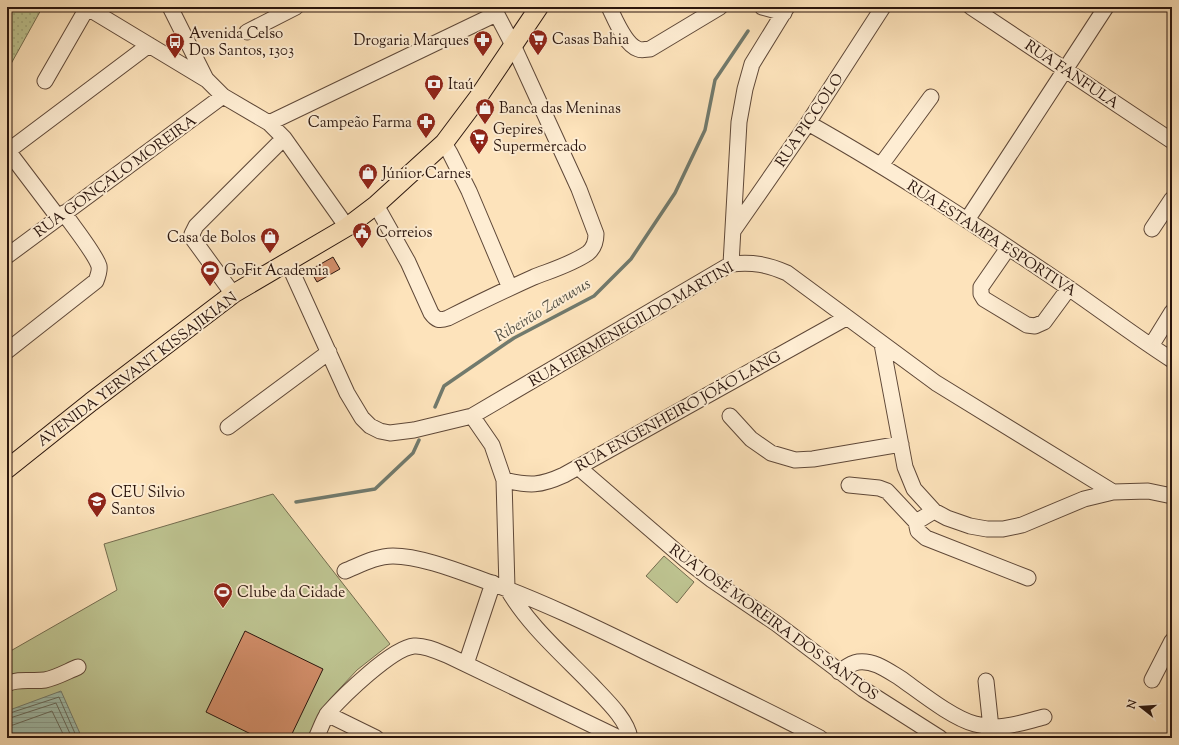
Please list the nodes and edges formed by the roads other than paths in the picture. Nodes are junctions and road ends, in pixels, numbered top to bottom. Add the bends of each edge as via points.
1 (170, 7) edge
2 (296, 7) edge
3 (539, 7) edge
4 (609, 7) edge
5 (720, 7) edge
6 (762, 7) edge
7 (883, 7) edge
8 (971, 7) edge
9 (1106, 7) edge
10 (87, 8) edge
11 (786, 10) edge
12 (494, 11) edge
13 (247, 32) dead end
14 (150, 45) junction
15 (513, 45) junction
16 (1065, 70) junction
17 (207, 80) junction
18 (45, 81) dead end
19 (223, 96) junction
20 (931, 98) dead end
21 (269, 123) junction
22 (808, 123) junction
23 (284, 138) junction
24 (1172, 141) edge
25 (444, 143) junction
26 (8, 151) edge
27 (881, 165) junction
28 (1172, 199) edge
29 (376, 205) junction
30 (61, 215) junction
31 (967, 220) junction
32 (347, 227) junction
33 (1152, 229) dead end
34 (733, 231) junction
35 (1008, 248) junction
36 (7, 256) edge
37 (288, 263) junction
38 (732, 264) junction
39 (510, 288) junction
40 (1069, 288) junction
41 (233, 294) junction
42 (1172, 312) edge
43 (846, 318) junction
44 (882, 344) junction
45 (1151, 346) junction
46 (7, 351) edge
47 (329, 352) junction
48 (1172, 360) edge
49 (472, 416) junction
50 (730, 416) dead end
51 (228, 427) dead end
52 (901, 444) junction
53 (578, 467) junction
54 (7, 469) edge
55 (504, 480) junction
56 (849, 485) dead end
57 (1170, 491) edge
58 (1113, 492) junction
59 (934, 511) junction
60 (916, 522) junction
61 (345, 571) dead end
62 (1028, 578) dead end
63 (493, 583) junction
64 (507, 588) junction
65 (1172, 641) edge
66 (466, 664) junction
67 (78, 667) dead end
68 (839, 672) junction
69 (1152, 680) dead end
70 (986, 681) dead end
71 (7, 684) edge
72 (327, 714) junction
73 (1044, 717) dead end
74 (991, 728) junction
75 (316, 738) edge
76 (376, 738) edge
77 (619, 738) edge
78 (630, 738) edge
79 (820, 738) edge
80 (940, 738) edge

1 - 17 street
2 - 13 street
3 - 15 main road, AVENIDA YERVANT KISSAJIKIAN
4 - 5 street via 631,46 642,50 650,48
6 - 11 street
7 - 22 street, RUA PICCOLO
8 - 16 street, RUA FANFULA
9 - 16 street
10 - 14 street
10 - 18 street
11 - 34 street via 752,64 745,89 739,122
12 - 15 street
12 - 21 street
14 - 17 street
14 - 26 street
15 - 25 main road, AVENIDA YERVANT KISSAJIKIAN
15 - 39 street via 579,189 594,226 596,242 589,252
16 - 24 street, RUA FANFULA
16 - 31 street
17 - 19 street
19 - 21 street
19 - 30 street, RUA GONÇALO MOREIRA
20 - 27 street
21 - 23 street
22 - 27 street, RUA ESTAMPA ESPORTIVA
22 - 34 street, RUA PICCOLO
23 - 32 street
23 - 41 street via 193,230 193,239
25 - 29 main road, AVENIDA YERVANT KISSAJIKIAN
25 - 39 street via 469,191
26 - 30 street
27 - 31 street, RUA ESTAMPA ESPORTIVA
28 - 33 street
29 - 32 main road, AVENIDA YERVANT KISSAJIKIAN
29 - 39 street via 435,318 441,320
30 - 36 street, RUA GONÇALO MOREIRA
30 - 46 street via 95,258 99,274 96,281
31 - 35 street, RUA ESTAMPA ESPORTIVA
32 - 37 main road, AVENIDA YERVANT KISSAJIKIAN
34 - 38 street
35 - 40 street, RUA ESTAMPA ESPORTIVA
35 - 40 street via 981,287 984,299 1027,325 1035,326 1044,322
37 - 41 main road, AVENIDA YERVANT KISSAJIKIAN
37 - 47 street, RUA HERMENEGILDO MARTINI
38 - 43 street, RUA HERMENEGILDO MARTINI via 759,263 787,273
38 - 49 street, RUA HERMENEGILDO MARTINI
40 - 45 street, RUA ESTAMPA ESPORTIVA
41 - 54 main road, AVENIDA YERVANT KISSAJIKIAN
42 - 45 street
43 - 44 street, RUA HERMENEGILDO MARTINI
43 - 53 street, RUA ENGENHEIRO JOÃO LANG
44 - 52 street
44 - 58 street, RUA HERMENEGILDO MARTINI via 936,383
45 - 48 street, RUA ESTAMPA ESPORTIVA
47 - 49 street, RUA HERMENEGILDO MARTINI via 347,393 362,418 380,431 414,430
47 - 51 street
49 - 55 street via 492,446
50 - 52 street via 751,439 771,453 795,460
52 - 59 street via 905,467 914,489
53 - 55 street, RUA ENGENHEIRO JOÃO LANG via 547,483 519,484
53 - 68 street, RUA JOSÉ MOREIRA DOS SANTOS via 686,560 777,624
55 - 64 street
56 - 60 street via 887,491
57 - 58 street
58 - 59 street via 1084,499 1003,529 970,526
59 - 60 street
60 - 62 street via 918,531 926,538
61 - 63 street via 375,558 392,556 411,558
63 - 64 street
63 - 66 street
64 - 78 street via 529,619 609,703 625,724
64 - 79 street via 582,621
65 - 69 street
66 - 72 street via 430,649 416,646 407,648 363,677
66 - 77 street
67 - 71 street via 47,680 25,680
68 - 74 street via 856,662 880,665 954,715 973,724
68 - 80 street, RUA JOSÉ MOREIRA DOS SANTOS
70 - 74 street
72 - 75 street
72 - 76 street
73 - 74 street

